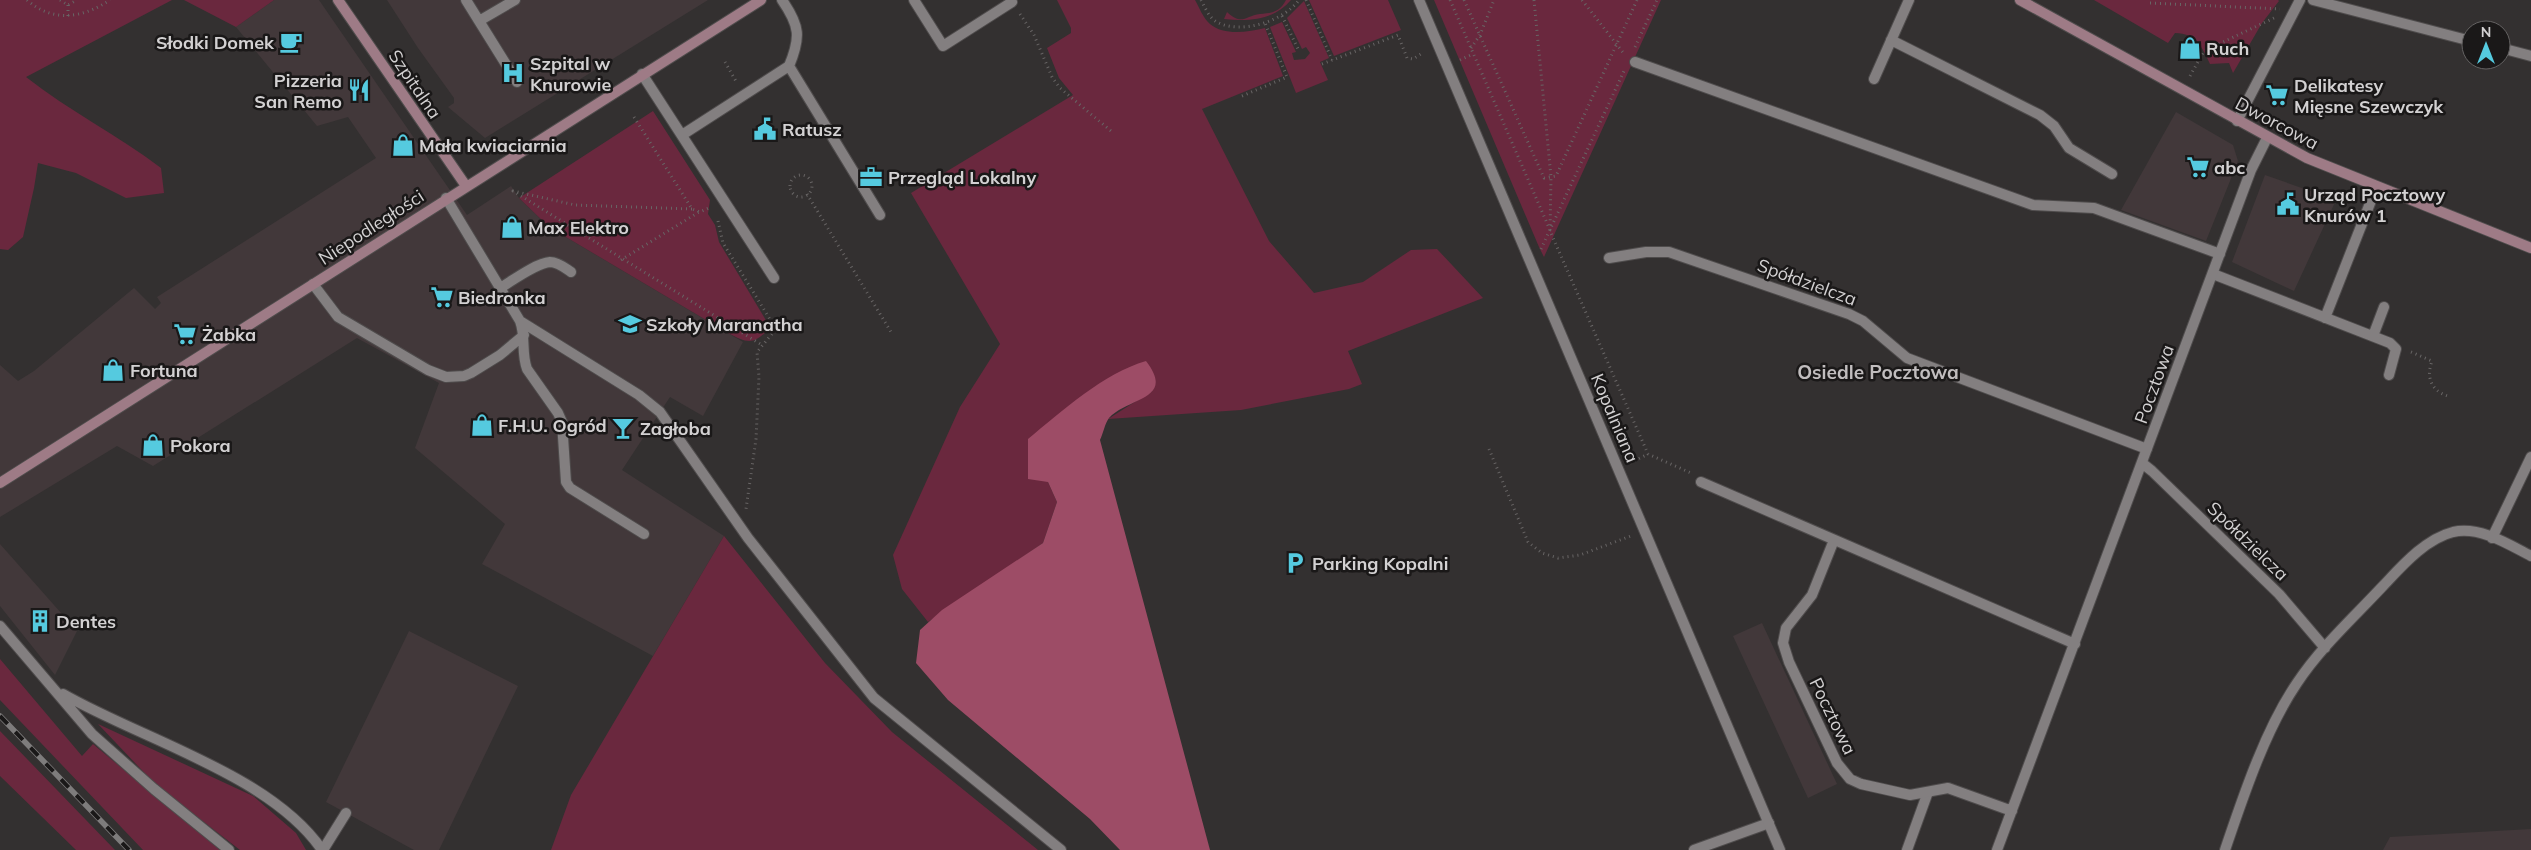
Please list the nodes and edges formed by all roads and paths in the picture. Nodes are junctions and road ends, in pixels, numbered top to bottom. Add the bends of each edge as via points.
1 (27, 0) edge
2 (60, 0) edge
3 (78, 0) edge
4 (110, 0) edge
5 (338, 0) edge
6 (466, 0) edge
7 (515, 0) edge
8 (761, 0) edge
9 (782, 0) edge
10 (914, 0) edge
11 (1201, 0) edge
12 (1299, 0) edge
13 (1306, 0) edge
14 (1419, 0) edge
15 (1450, 0) edge
16 (1464, 0) edge
17 (1494, 0) edge
18 (1534, 0) edge
19 (1582, 0) edge
20 (1637, 0) edge
21 (1657, 0) edge
22 (1909, 0) edge
23 (2020, 0) edge
24 (2313, 0) edge
25 (1011, 1) edge
26 (2150, 3) dead end
27 (68, 5) junction
28 (2298, 5) edge
29 (68, 16) junction
30 (1282, 16) junction
31 (479, 21) junction
32 (1265, 23) junction
33 (1480, 35) junction
34 (2461, 37) edge
35 (1891, 40) junction
36 (1616, 46) junction
37 (1471, 48) junction
38 (1299, 50) dead end
39 (1633, 51) dead end
40 (2511, 51) edge
41 (1422, 54) dead end
42 (1473, 54) junction
43 (2531, 56) edge
44 (1332, 60) junction
45 (1457, 62) dead end
46 (1635, 62) dead end
47 (1322, 64) dead end
48 (789, 66) junction
49 (1625, 69) dead end
50 (642, 74) junction
51 (1874, 79) dead end
52 (517, 82) dead end
53 (2182, 90) junction
54 (1242, 96) dead end
55 (634, 116) dead end
56 (2237, 121) junction
57 (1111, 131) dead end
58 (682, 135) junction
59 (2267, 138) junction
60 (2112, 174) dead end
61 (1550, 178) junction
62 (466, 186) junction
63 (2376, 188) junction
64 (808, 194) junction
65 (446, 198) junction
66 (692, 209) junction
67 (700, 212) junction
68 (880, 215) dead end
69 (1550, 231) junction
70 (2531, 248) edge
71 (1538, 254) dead end
72 (2220, 254) junction
73 (1609, 258) dead end
74 (621, 260) junction
75 (571, 272) dead end
76 (2212, 274) junction
77 (774, 278) dead end
78 (313, 284) junction
79 (500, 288) junction
80 (2384, 307) dead end
81 (2325, 318) junction
82 (520, 321) junction
83 (891, 332) dead end
84 (524, 335) junction
85 (2373, 336) junction
86 (762, 345) junction
87 (2396, 349) junction
88 (2389, 375) dead end
89 (2448, 396) dead end
90 (1490, 449) dead end
91 (2147, 449) junction
92 (2531, 456) edge
93 (2142, 463) junction
94 (1701, 482) joint
95 (0, 483) edge
96 (740, 526) junction
97 (1645, 530) junction
98 (644, 534) dead end
99 (2492, 538) junction
100 (1834, 540) junction
101 (2531, 556) edge
102 (0, 626) edge
103 (2075, 644) junction
104 (2325, 648) junction
105 (58, 691) junction
106 (1928, 792) junction
107 (2012, 811) junction
108 (346, 813) dead end
109 (1769, 823) junction
110 (229, 850) edge
111 (323, 850) edge
112 (1060, 850) edge
113 (1694, 850) edge
114 (1780, 850) edge
115 (1907, 850) edge
116 (1998, 850) edge
117 (2225, 850) edge

1 - 29 path via 50,14
2 - 27 path
3 - 27 path
4 - 29 path via 89,12
5 - 62 main road, Szpitalna
6 - 31 street
7 - 31 street
8 - 50 main road, Niepodległości
9 - 48 street via 798,32
10 - 25 street via 943,46
11 - 32 path via 1217,22 1235,26
12 - 30 path
13 - 44 path
14 - 97 street, Kopalniana
15 - 37 path
16 - 33 path
17 - 33 path
18 - 61 path
19 - 36 path
20 - 36 path
21 - 39 path
22 - 35 street
23 - 53 main road, Dworcowa
24 - 34 street
25 - 57 path via 1034,35 1060,88
26 - 28 path
27 - 29 path
28 - 53 path via 2204,51
28 - 56 street
30 - 32 path
30 - 38 path
31 - 52 street
32 - 54 path via 1287,77
33 - 37 path
33 - 61 path via 1544,178
35 - 51 street
35 - 60 street via 2040,115 2054,126 2069,148
36 - 61 path via 1556,176
37 - 42 path
40 - 43 street
41 - 44 path via 1413,59 1407,58 1398,35
42 - 45 path
42 - 69 path
44 - 47 path
46 - 72 street via 2033,205 2094,208
48 - 58 street
48 - 68 street
49 - 69 path
50 - 58 street
50 - 62 main road, Niepodległości
53 - 56 main road, Dworcowa
55 - 66 path
56 - 59 main road, Dworcowa
58 - 77 street
59 - 63 main road, Dworcowa
59 - 72 street, Pocztowa via 2251,170
61 - 69 path
62 - 65 main road, Niepodległości
63 - 70 main road, Dworcowa
63 - 81 street
64 - 64 path via 812,187 810,179 802,175 794,177 790,185 792,192 800,197
64 - 83 path
65 - 78 main road, Niepodległości
65 - 79 street
66 - 67 path
66 - 74 path via 575,205 513,191
67 - 74 path
67 - 86 path via 711,207 723,243 776,329
69 - 71 path
69 - 94 path via 1648,454 1691,472
72 - 76 street, Pocztowa
73 - 91 street, Spółdzielcza via 1669,252 1849,314 1863,321 1907,358
74 - 86 path
75 - 79 street via 558,264 541,264
76 - 81 street
76 - 91 street, Pocztowa
78 - 84 street via 338,317 435,374 446,377 464,376 500,355
78 - 95 main road, Niepodległości
79 - 82 street
80 - 85 street
81 - 85 street
82 - 84 street
82 - 96 street via 639,395 660,412
84 - 98 street via 523,356 527,369 562,422 566,482 570,488
85 - 87 street
86 - 96 path via 757,352 756,440 748,501
87 - 88 street
87 - 89 path via 2404,349 2432,361 2429,371 2431,382 2439,392
90 - 97 path via 1528,542 1542,553 1558,558 1580,555
91 - 93 street, Pocztowa
92 - 99 street
93 - 103 street, Pocztowa
93 - 104 street, Spółdzielcza via 2279,594
94 - 100 street
96 - 112 street via 874,698
97 - 109 street, Kopalniana
99 - 101 street
99 - 104 street via 2461,531 2434,540 2390,579
100 - 103 street
100 - 106 street, Pocztowa via 1812,595 1786,628 1783,643 1786,653 1830,751 1846,775 1861,784 1902,794
102 - 105 street
103 - 107 street, Pocztowa
104 - 117 street via 2298,682 2280,713
105 - 110 street via 92,734
105 - 111 street via 256,790 302,824
106 - 107 street, Pocztowa via 1948,788
106 - 115 street
107 - 116 street, Pocztowa
108 - 111 street
109 - 113 street
109 - 114 street, Kopalniana

